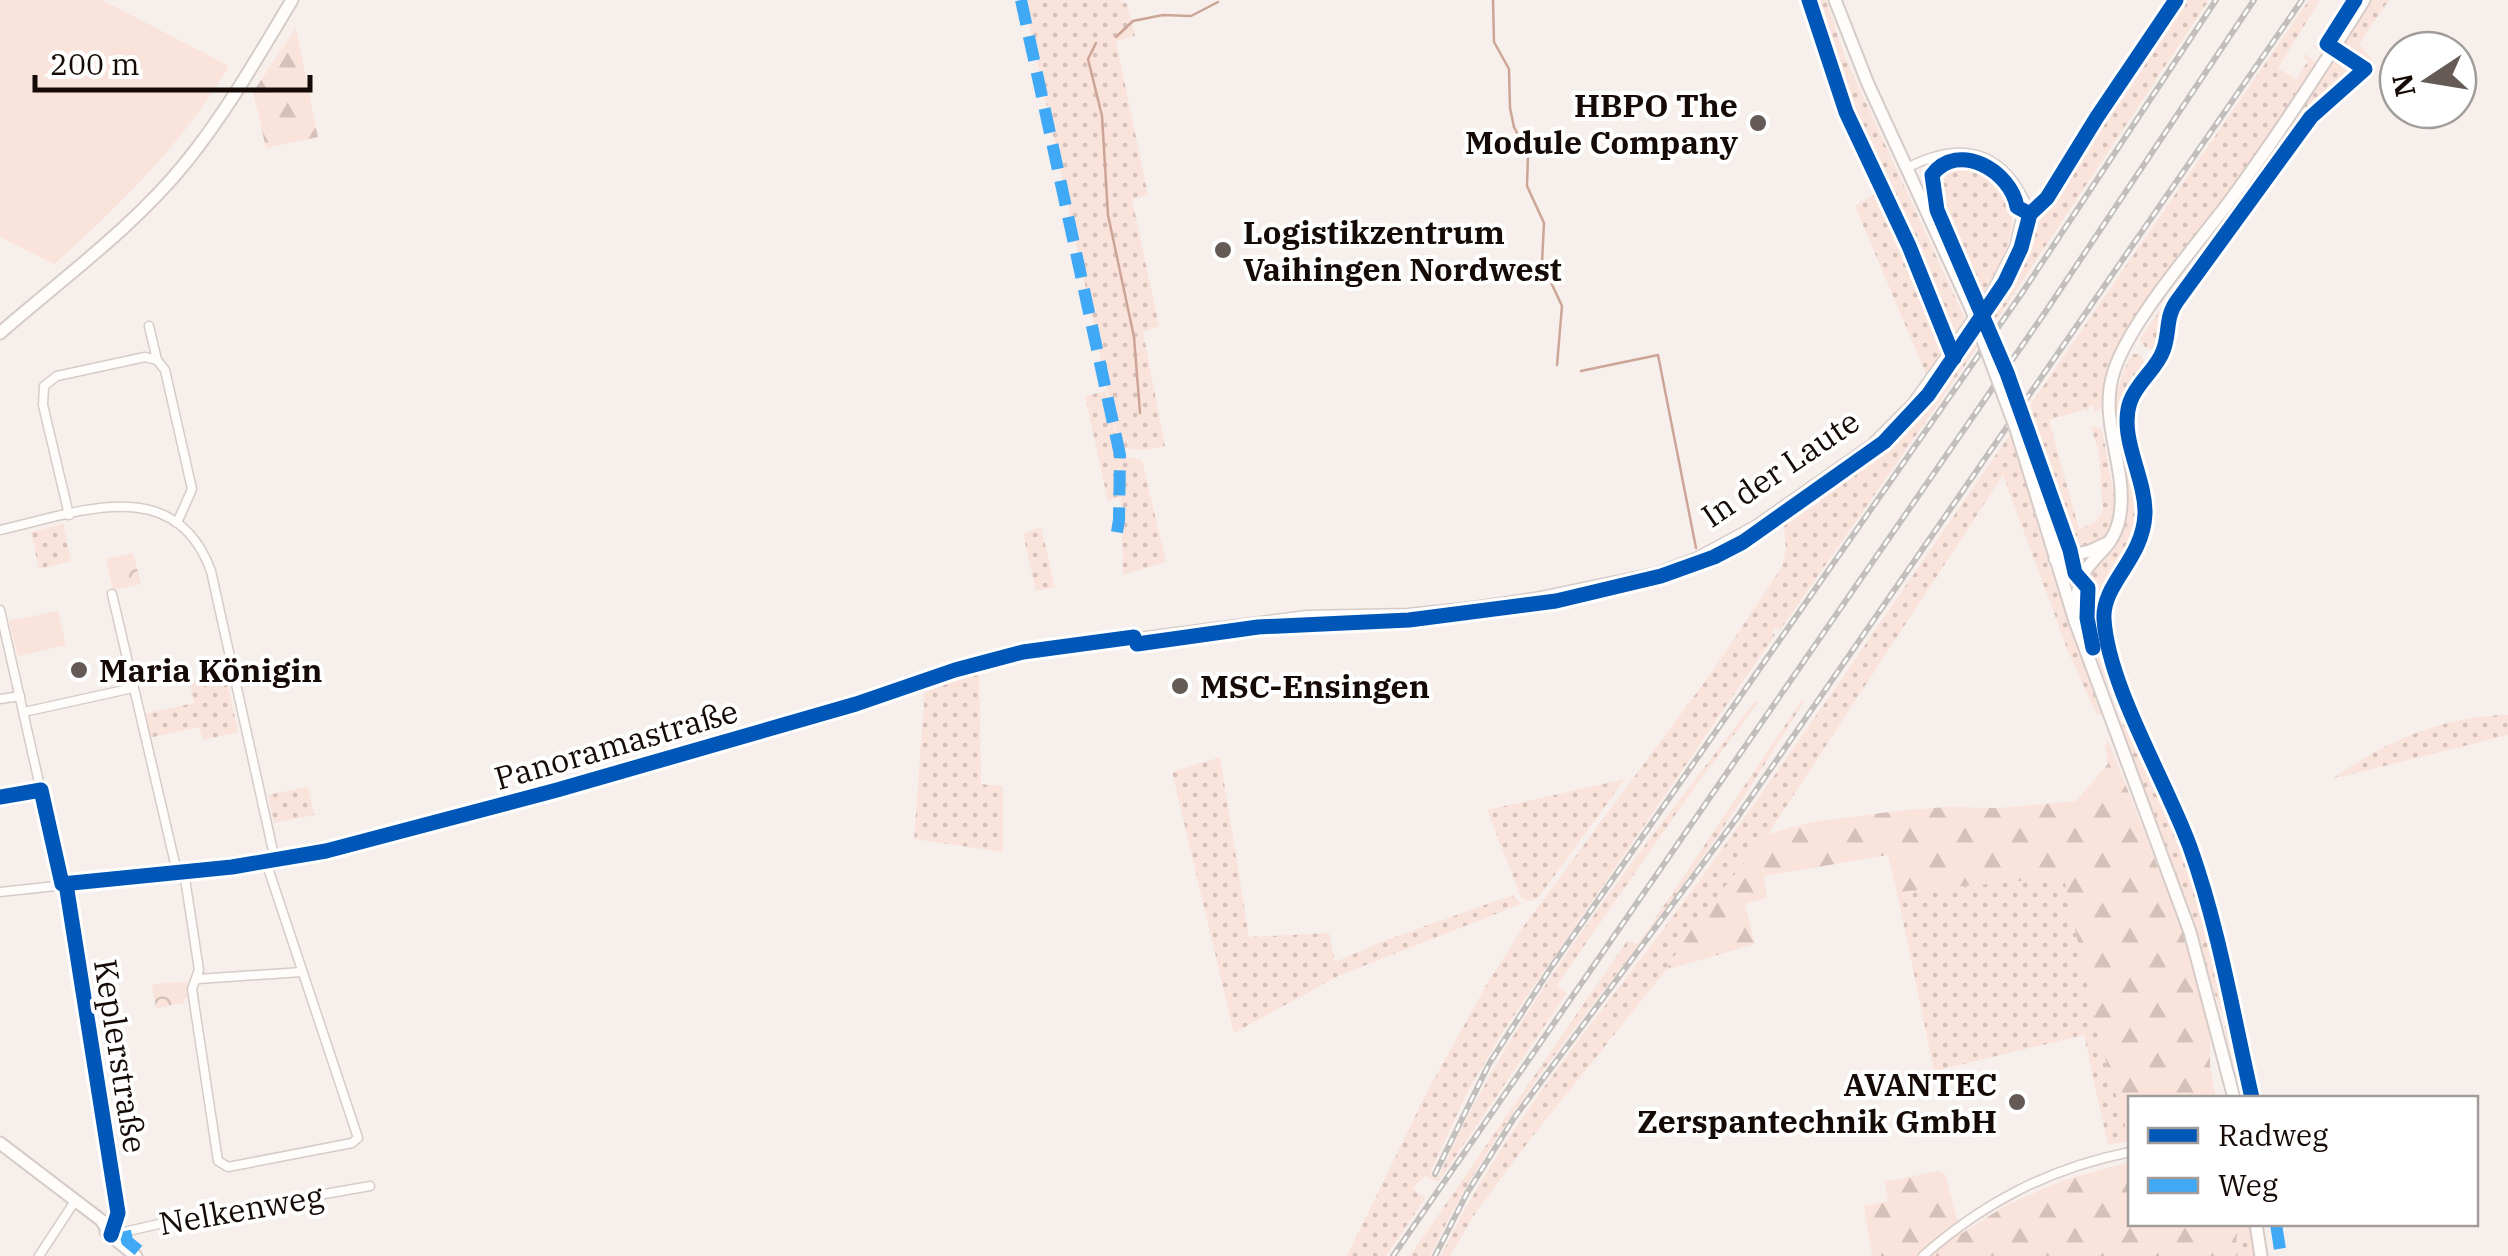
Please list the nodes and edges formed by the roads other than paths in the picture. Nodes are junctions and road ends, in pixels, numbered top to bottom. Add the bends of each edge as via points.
1 (292, 0) edge
2 (1835, 0) edge
3 (2364, 0) edge
4 (1907, 168) junction
5 (149, 326) dead end
6 (0, 333) edge
7 (156, 360) junction
8 (69, 515) junction
9 (176, 522) junction
10 (0, 530) edge
11 (2109, 542) junction
12 (2056, 564) junction
13 (2089, 565) junction
14 (112, 594) dead end
15 (0, 610) edge
16 (2075, 621) junction
17 (1180, 631) joint
18 (133, 688) junction
19 (20, 696) junction
20 (0, 698) edge
21 (24, 712) junction
22 (41, 790) junction
23 (0, 796) edge
24 (271, 861) junction
25 (180, 872) junction
26 (64, 884) junction
27 (0, 892) edge
28 (302, 972) junction
29 (198, 979) junction
30 (2233, 1096) edge
31 (0, 1143) edge
32 (2128, 1152) edge
33 (370, 1186) dead end
34 (75, 1201) junction
35 (2256, 1226) edge
36 (112, 1236) junction
37 (39, 1256) edge
38 (136, 1256) edge
39 (1922, 1256) edge
40 (2262, 1256) edge

1 - 6 street via 232,98 169,182
2 - 4 street
3 - 11 street via 2119,357 2107,404 2120,501
4 - 12 street, bridge via 1971,308
4 - 17 street, In der Laute via 1967,152 2008,173 2025,201 2004,270 1912,402 1872,444 1755,526 1656,572 1541,596
5 - 7 street
7 - 8 street via 124,360 57,376 44,386
7 - 9 street via 167,378 190,477 189,500
8 - 9 street via 129,504
8 - 10 street
9 - 24 street via 211,571
11 - 12 street
11 - 13 street
12 - 13 street
12 - 16 street
13 - 16 street via 2078,586
14 - 18 street
15 - 19 street, Keplerstraße
16 - 30 street via 2190,932
17 - 24 street, Panoramastraße via 1023,652 557,790
18 - 21 street
18 - 25 street
19 - 20 street
19 - 21 street, Keplerstraße
21 - 22 street, Keplerstraße
22 - 23 street
22 - 26 street, Keplerstraße
24 - 25 street, Panoramastraße
24 - 28 street
25 - 26 street, Panoramastraße
25 - 29 street
26 - 27 street, Panoramastraße
26 - 36 street, Keplerstraße via 118,1213
28 - 29 street
28 - 29 street via 358,1138 228,1168 218,1160 192,990
31 - 34 street
32 - 39 street via 2012,1192
33 - 36 street, Nelkenweg
34 - 36 street
34 - 37 street
35 - 40 street
36 - 38 street

